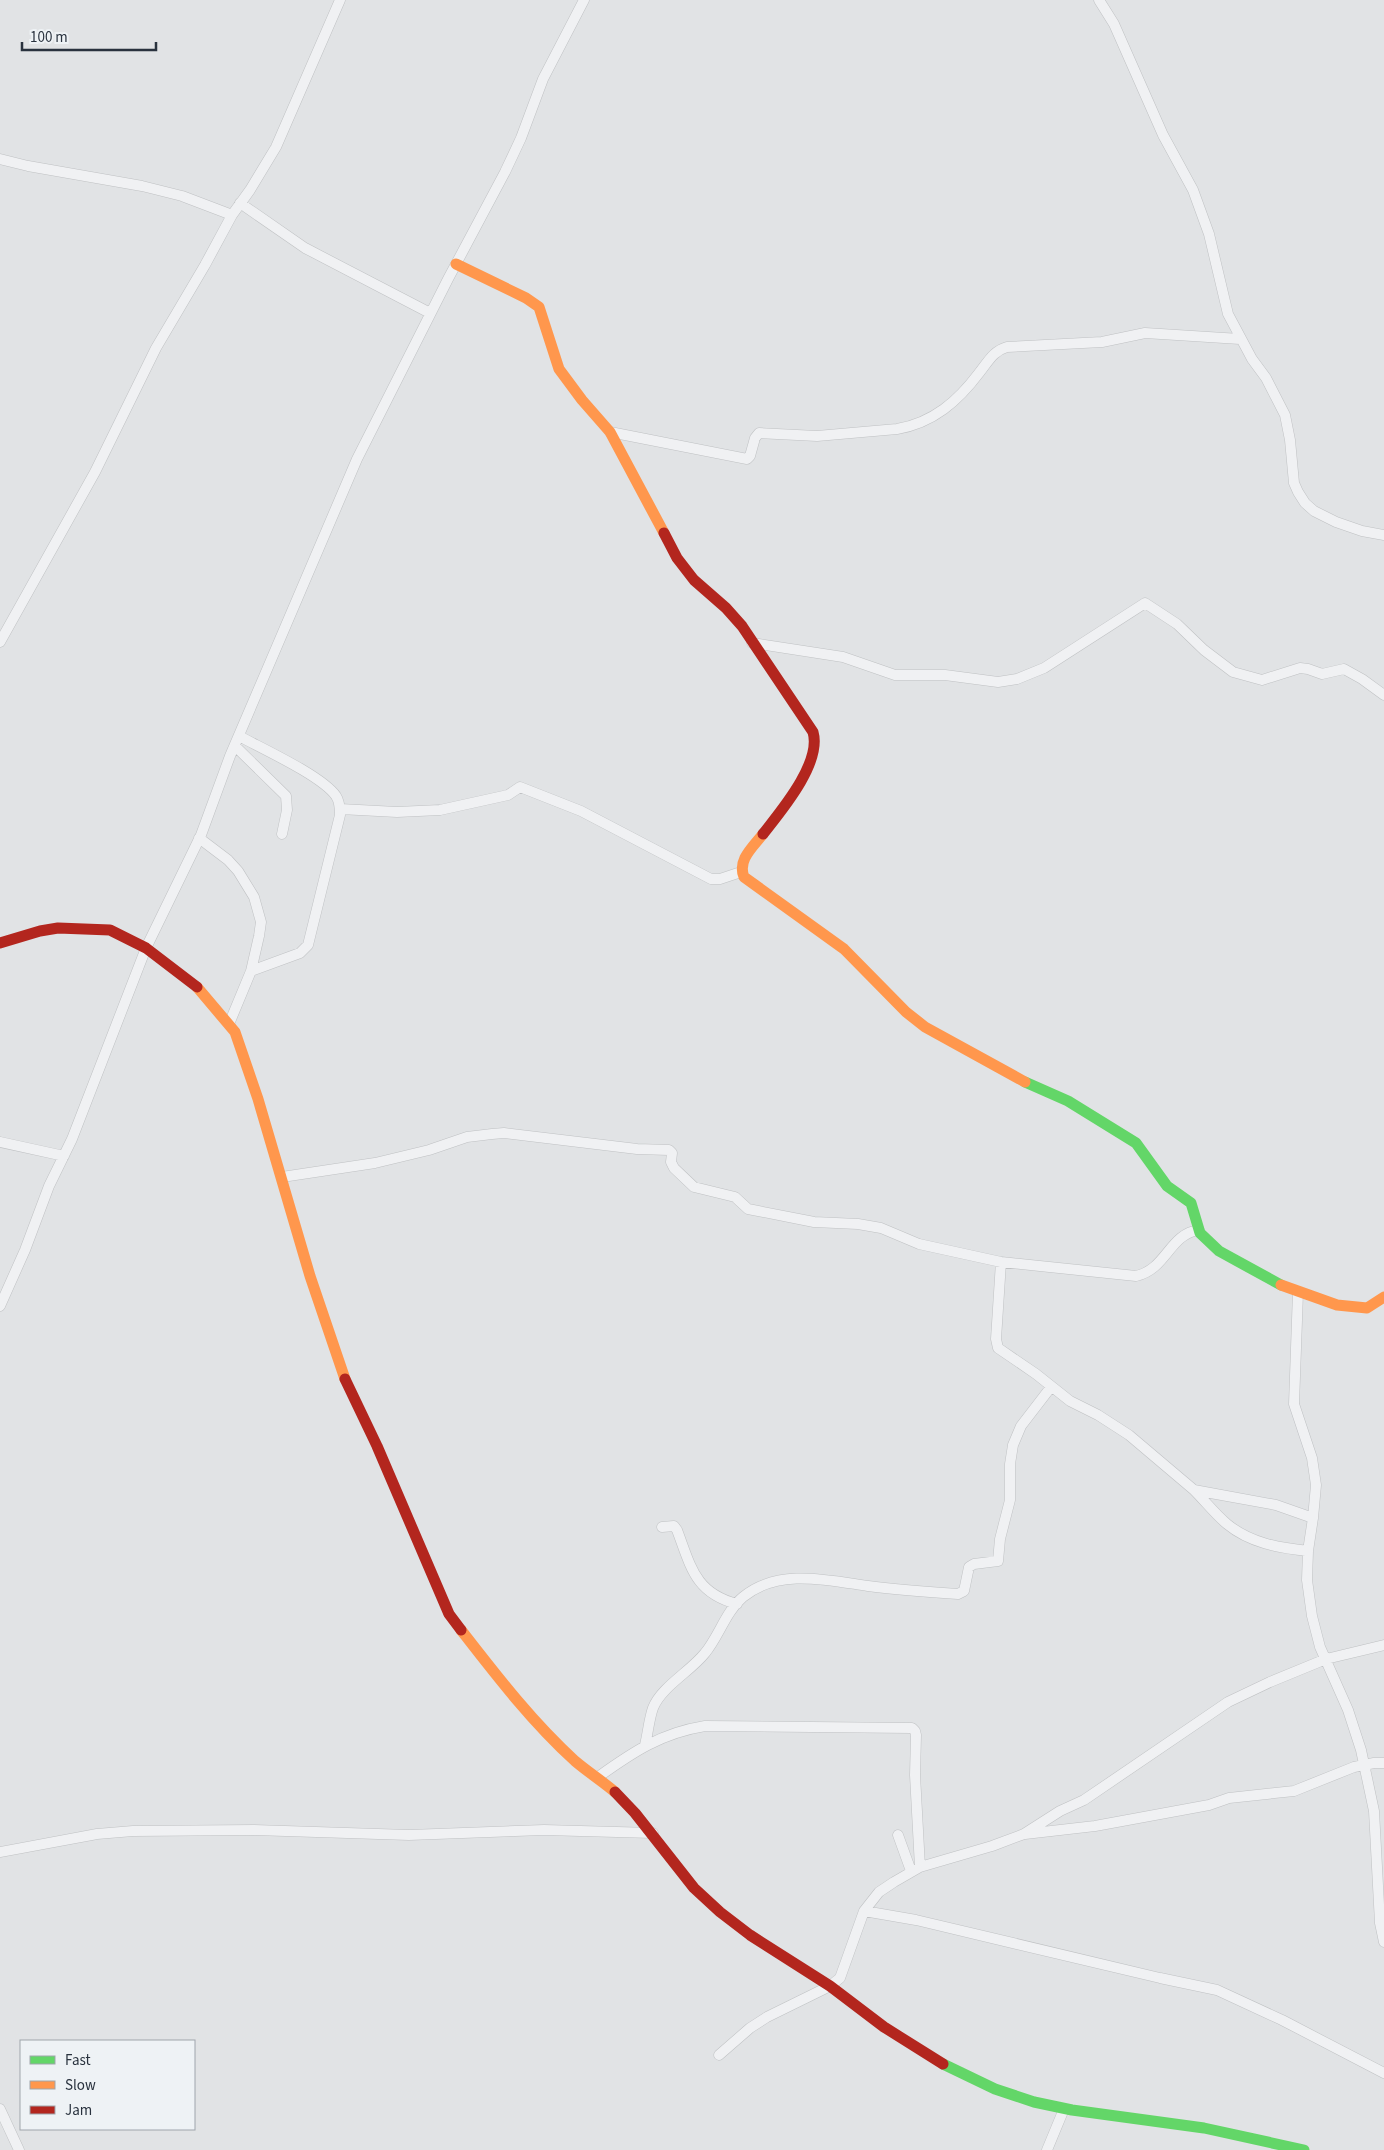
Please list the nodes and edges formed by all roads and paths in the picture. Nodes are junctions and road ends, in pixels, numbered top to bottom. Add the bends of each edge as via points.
1 (340, 0) edge
2 (584, 0) edge
3 (1099, 0) edge
4 (0, 159) edge
5 (240, 203) junction
6 (232, 215) junction
7 (456, 264) junction
8 (430, 313) junction
9 (1240, 339) junction
10 (610, 432) junction
11 (1384, 535) edge
12 (0, 621) edge
13 (9, 628) junction
14 (0, 642) edge
15 (752, 642) junction
16 (1384, 694) edge
17 (237, 741) junction
18 (340, 809) junction
19 (282, 834) dead end
20 (199, 838) junction
21 (741, 872) junction
22 (0, 943) edge
23 (146, 948) junction
24 (251, 971) junction
25 (229, 1024) junction
26 (0, 1142) edge
27 (64, 1156) junction
28 (282, 1177) junction
29 (1199, 1230) junction
30 (1001, 1262) junction
31 (1298, 1292) junction
32 (1384, 1297) edge
33 (0, 1306) edge
34 (1051, 1387) junction
35 (1194, 1490) junction
36 (1314, 1518) junction
37 (662, 1527) dead end
38 (1308, 1551) junction
39 (737, 1604) junction
40 (1384, 1645) edge
41 (1326, 1659) junction
42 (645, 1745) junction
43 (1384, 1763) edge
44 (1364, 1764) junction
45 (598, 1778) junction
46 (653, 1833) junction
47 (1024, 1834) junction
48 (898, 1835) dead end
49 (0, 1852) edge
50 (916, 1869) junction
51 (864, 1911) junction
52 (1384, 1942) edge
53 (830, 1986) junction
54 (719, 2055) dead end
55 (1384, 2073) edge
56 (0, 2109) edge
57 (1064, 2109) junction
58 (18, 2150) edge
59 (1046, 2150) edge
60 (1304, 2150) edge

1 - 5 street via 276,147
2 - 7 street via 543,79 505,172
3 - 9 street via 1114,24 1163,135 1193,190 1210,234 1228,314
4 - 6 street via 142,186 182,196
5 - 6 street
5 - 8 street via 305,248
6 - 13 street via 149,362 95,472
7 - 8 street
7 - 10 street via 539,307 559,369
8 - 17 street via 357,460
9 - 10 street via 1145,333 1102,342 1007,347 995,353 956,401 924,421 897,429 817,436 759,433 747,459
9 - 11 street via 1266,378 1285,415 1294,483 1305,503 1336,522
10 - 15 street via 676,558 694,580 731,614
12 - 13 street
13 - 14 street
15 - 16 street via 843,657 895,675 945,675 1007,681 1044,668 1145,603 1177,624 1233,672 1262,680 1300,668 1322,674 1344,669
15 - 21 street via 811,726 815,740 802,777 744,860
17 - 18 street via 320,782 336,795
17 - 19 street via 286,796
17 - 20 street
18 - 21 street via 440,810 508,795 520,787 581,811 707,877 720,879
18 - 24 street via 308,944 300,953
20 - 23 street
20 - 24 street via 228,860 254,897 260,922
21 - 29 street via 844,948 924,1027 1002,1070 1068,1101 1136,1143 1167,1186 1191,1204
22 - 23 street via 49,929 98,928 125,936
23 - 25 street via 200,989
23 - 27 street
24 - 25 street
25 - 28 street via 235,1032
26 - 27 street
27 - 33 street
28 - 30 street via 375,1163 467,1138 504,1133 637,1149 665,1149 672,1153 674,1168 694,1187 734,1197 748,1208 814,1222 881,1228 919,1244
28 - 45 street via 310,1276 345,1380 442,1602 514,1698 571,1757
29 - 30 street via 1181,1236 1160,1263 1136,1276
29 - 31 street via 1206,1241 1219,1251
30 - 34 street via 996,1346
31 - 32 street via 1353,1307 1371,1306
31 - 36 street via 1294,1404 1315,1470
34 - 35 street via 1128,1435
34 - 39 street via 1021,1426 1013,1445 1010,1500 998,1561 970,1567 964,1591 876,1587 821,1578 796,1579 758,1585
35 - 36 street via 1276,1505
35 - 38 street via 1228,1524 1247,1536 1263,1544
36 - 38 street
37 - 39 street via 674,1526 677,1530 690,1566 708,1592
38 - 41 street via 1307,1580 1312,1616
39 - 42 street via 706,1651 658,1699
40 - 41 street
41 - 44 street via 1359,1739
41 - 47 street via 1228,1702 1084,1800
42 - 45 street
42 - 50 street via 687,1729 705,1726 914,1729
43 - 44 street
44 - 47 street via 1294,1791 1229,1798 1210,1805 1088,1827
44 - 52 street via 1374,1811 1380,1923
45 - 46 street via 625,1801
46 - 49 street via 554,1830 409,1835 254,1830 133,1831 97,1834
46 - 53 street via 704,1898 742,1932
47 - 50 street
48 - 50 street
50 - 51 street via 879,1892
51 - 53 street via 843,1974
51 - 55 street via 916,1920 1217,1990
53 - 54 street via 767,2017
53 - 57 street via 866,2015 937,2060 1015,2096
56 - 58 street
57 - 59 street
57 - 60 street via 1189,2126

